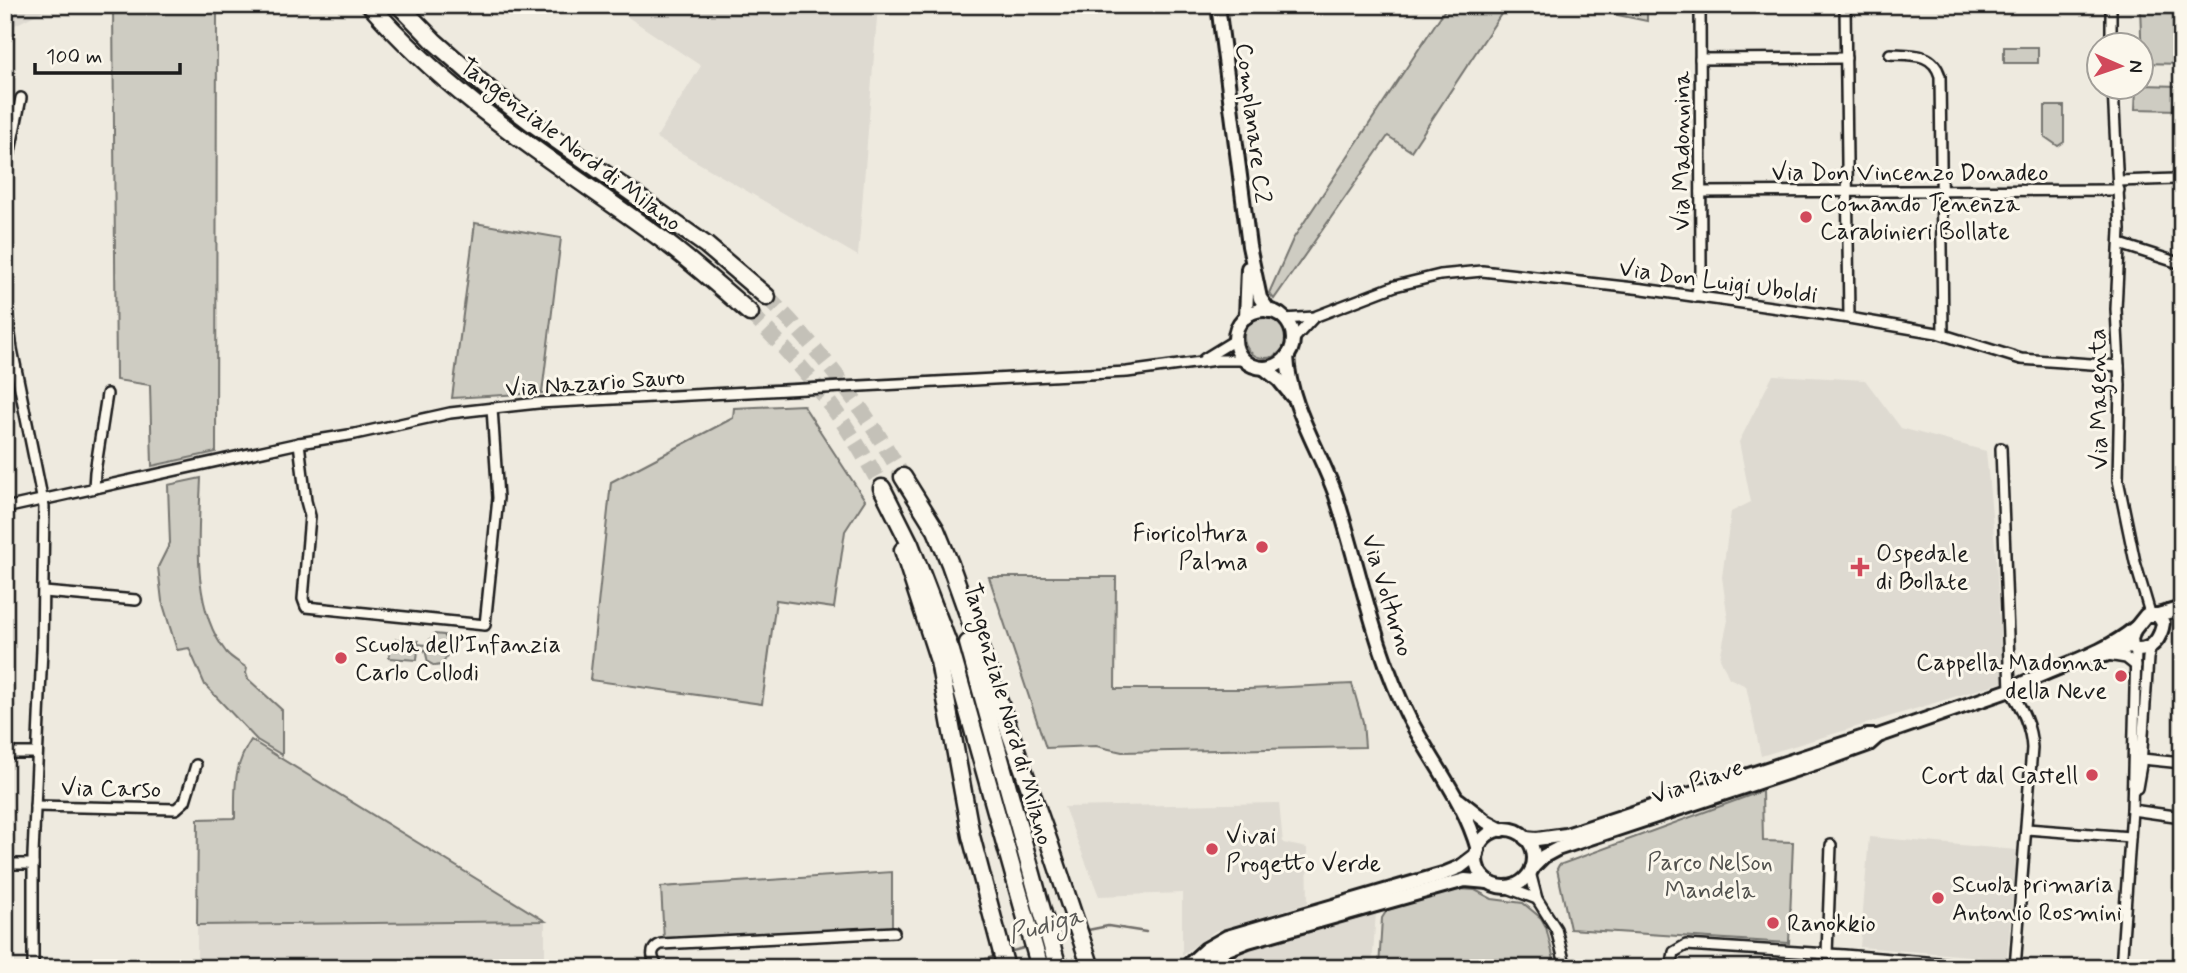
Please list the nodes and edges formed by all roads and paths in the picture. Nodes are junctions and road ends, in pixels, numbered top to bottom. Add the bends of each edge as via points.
1 (370, 5) edge
2 (399, 5) edge
3 (1218, 5) edge
4 (1700, 5) edge
5 (1845, 5) edge
6 (2111, 5) edge
7 (2111, 32) edge
8 (1890, 54) dead end
9 (1846, 58) junction
10 (1700, 59) junction
11 (21, 98) dead end
12 (2114, 102) edge
13 (5, 175) edge
14 (2175, 179) dead end
15 (2119, 186) junction
16 (1941, 190) junction
17 (1847, 191) junction
18 (1701, 192) junction
19 (2120, 244) junction
20 (1249, 246) junction
21 (2182, 264) edge
22 (766, 297) tunnel mouth
23 (1696, 297) junction
24 (5, 298) edge
25 (1269, 311) junction
26 (750, 313) tunnel mouth
27 (1246, 317) junction
28 (1314, 317) junction
29 (1284, 318) junction
30 (1849, 318) junction
31 (1944, 334) junction
32 (1235, 340) junction
33 (1292, 341) junction
34 (1287, 356) junction
35 (1244, 360) junction
36 (1196, 362) junction
37 (2119, 366) junction
38 (1264, 368) junction
39 (107, 394) dead end
40 (1295, 399) junction
41 (492, 408) junction
42 (299, 443) junction
43 (2001, 448) dead end
44 (94, 488) junction
45 (43, 499) junction
46 (5, 508) edge
47 (44, 592) junction
48 (136, 600) dead end
49 (2180, 609) edge
50 (2154, 614) junction
51 (2135, 628) junction
52 (2163, 628) junction
53 (2151, 647) junction
54 (2134, 649) junction
55 (2106, 655) junction
56 (2136, 666) junction
57 (2010, 690) junction
58 (1878, 736) junction
59 (5, 753) edge
60 (37, 753) junction
61 (2142, 759) junction
62 (2182, 763) edge
63 (197, 765) dead end
64 (1457, 797) junction
65 (35, 806) junction
66 (2132, 810) junction
67 (2182, 817) edge
68 (2027, 829) junction
69 (1502, 830) junction
70 (2130, 837) junction
71 (1525, 838) junction
72 (1831, 845) dead end
73 (1477, 852) junction
74 (5, 864) edge
75 (33, 864) junction
76 (1531, 870) junction
77 (1488, 882) junction
78 (1505, 887) junction
79 (1536, 900) junction
80 (894, 932) dead end
81 (1827, 954) junction
82 (1844, 955) junction
83 (1056, 961) edge
84 (1039, 964) edge
85 (33, 968) edge
86 (660, 968) edge
87 (1006, 968) edge
88 (1091, 968) edge
89 (1185, 968) edge
90 (1200, 968) edge
91 (1566, 968) edge
92 (1671, 968) edge
93 (1843, 968) edge
94 (1996, 968) edge
95 (2015, 968) edge
96 (2121, 968) edge

1 - 26 highway, Tangenziale Nord di Milano via 423,60 478,107 658,237
2 - 22 highway, Tangenziale Nord di Milano via 492,92 706,245
3 - 20 street, Complanare C2
4 - 10 street, Via Madonnina
5 - 9 street
6 - 7 street
8 - 16 street via 1926,57 1940,73
9 - 10 street
9 - 17 street
10 - 18 street, Via Madonnina
11 - 13 street
12 - 15 street, Via Magenta
14 - 15 street, Via Don Vincenzo Donadeo
15 - 16 street, Via Don Vincenzo Donadeo
15 - 19 street, Via Magenta
16 - 17 street, Via Don Vincenzo Donadeo
16 - 31 street
17 - 18 street, Via Don Vincenzo Donadeo
17 - 30 street
18 - 23 street, Via Madonnina via 1701,272
19 - 21 street
19 - 37 street, Via Magenta
20 - 25 street, Complanare C2 via 1260,298
20 - 27 street, Complanare C2
23 - 28 street, Via Don Luigi Uboldi via 1482,271 1401,285
23 - 30 street, Via Don Luigi Uboldi
24 - 45 street
25 - 27 street
25 - 29 street
27 - 32 street
28 - 29 street, Via Don Luigi Uboldi
28 - 33 street, Via Don Luigi Uboldi
29 - 33 street
30 - 31 street, Via Don Luigi Uboldi
31 - 37 street, Via Don Luigi Uboldi via 2021,359
32 - 35 street
32 - 36 street, Via Nazario Sauro
33 - 34 street
34 - 38 street
34 - 40 street, Via Volturno
35 - 36 street, Via Nazario Sauro
35 - 38 street
36 - 41 street, Via Nazario Sauro via 1146,371
37 - 50 street, Via Magenta via 2118,480 2135,562
38 - 40 street, Via Volturno
39 - 44 street
40 - 64 street, Via Volturno via 1336,495 1393,680 1408,716
41 - 42 street, Via Nazario Sauro
41 - 42 street via 498,498 485,625 306,607 310,516
42 - 44 street, Via Nazario Sauro
43 - 57 street
44 - 45 street, Via Nazario Sauro
45 - 46 street, Via Nazario Sauro
45 - 47 street
47 - 48 street
47 - 60 street
49 - 50 street
49 - 52 street
50 - 51 street via 2146,615
50 - 52 street via 2161,617
51 - 54 street
51 - 57 street, Via Piave via 2113,643
52 - 53 street
53 - 54 street
53 - 61 street
54 - 55 street, Via Piave
54 - 56 street
55 - 56 street via 2126,658
55 - 57 street, Via Piave via 2029,687
56 - 66 street
57 - 58 street, Via Piave
57 - 68 street via 2022,708 2031,739
58 - 71 street, Via Piave via 1566,835
58 - 76 street, Via Piave via 1869,744 1816,763 1557,849
59 - 60 street
60 - 65 street
61 - 62 street
61 - 66 street
63 - 65 street, Via Carso via 185,802 176,809
64 - 69 street, Via Volturno
64 - 73 street, Via Volturno
65 - 75 street
66 - 67 street
66 - 70 street
68 - 70 street
68 - 95 street
69 - 71 street
69 - 73 street via 1487,836
70 - 96 street
71 - 76 street via 1533,852
72 - 81 street
73 - 77 street via 1478,867
73 - 89 street via 1443,874 1227,937
74 - 75 street
75 - 85 street
76 - 78 street via 1518,884
76 - 79 street
77 - 78 street
77 - 90 street via 1465,880 1248,941 1220,952
78 - 79 street
79 - 91 street via 1556,929
80 - 86 street via 661,944 652,955
81 - 82 street
81 - 92 street via 1686,945 1676,948
82 - 93 street
82 - 94 street
83 - 88 highway, Tangenziale Nord di Milano via 954,597 903,477 936,530 950,564
84 - 87 highway, Tangenziale Nord di Milano via 951,651 911,544 883,488 939,661 971,836

